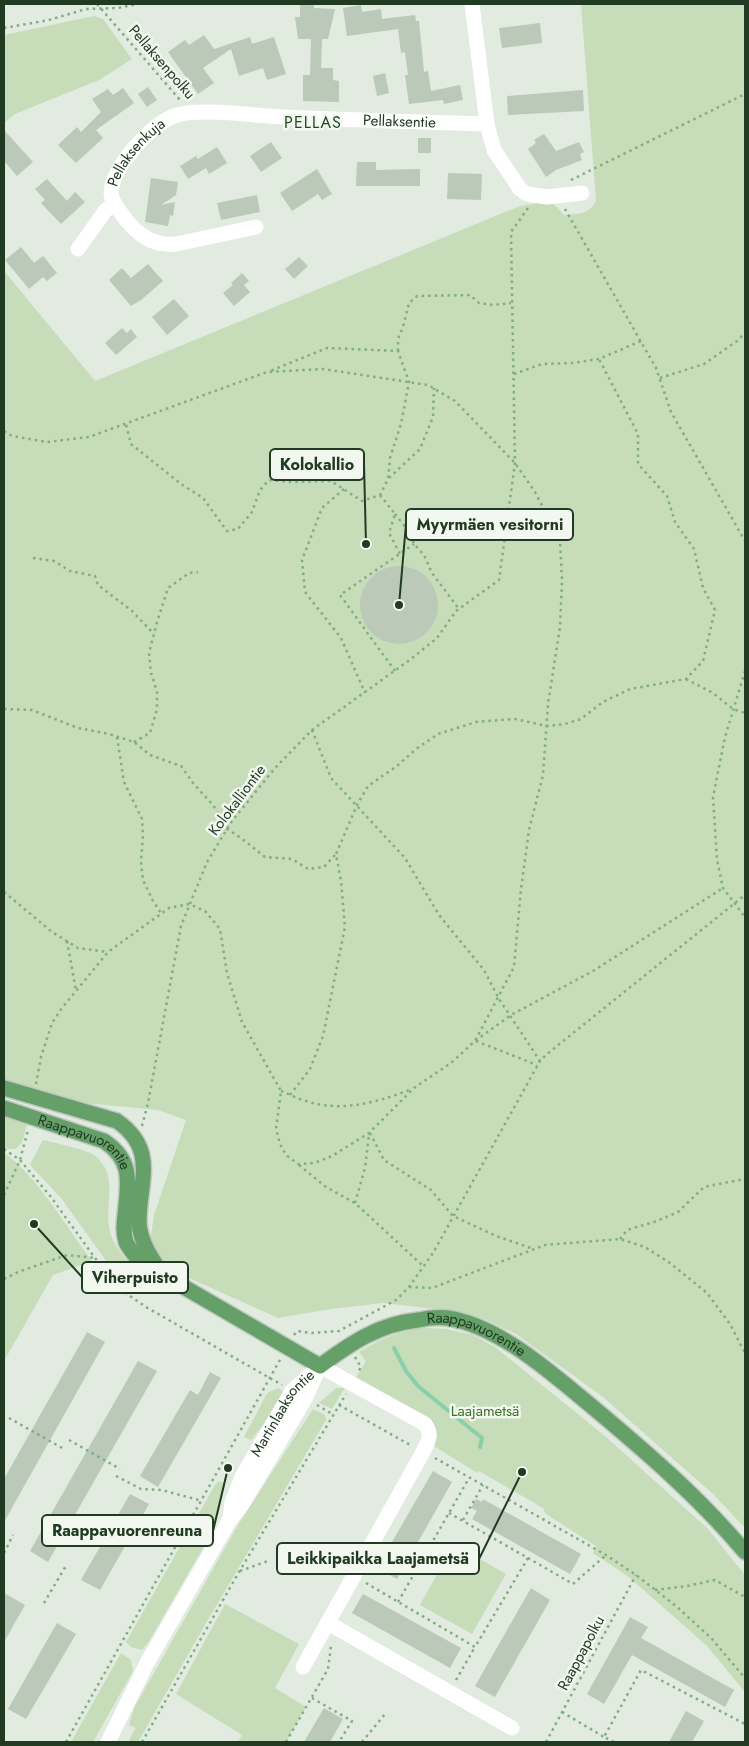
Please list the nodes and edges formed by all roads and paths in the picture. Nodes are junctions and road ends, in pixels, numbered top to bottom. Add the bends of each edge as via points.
1 (97, 4) edge
2 (137, 4) edge
3 (472, 4) edge
4 (102, 9) junction
5 (4, 28) edge
6 (745, 94) edge
7 (191, 112) junction
8 (487, 124) junction
9 (562, 190) junction
10 (582, 193) dead end
11 (535, 196) junction
12 (114, 203) junction
13 (256, 227) dead end
14 (78, 249) dead end
15 (511, 303) junction
16 (745, 333) edge
17 (641, 340) junction
18 (398, 351) junction
19 (599, 359) junction
20 (267, 372) junction
21 (514, 374) junction
22 (660, 378) junction
23 (409, 382) junction
24 (434, 388) junction
25 (126, 425) junction
26 (4, 431) edge
27 (515, 463) junction
28 (388, 479) junction
29 (344, 489) junction
30 (380, 495) junction
31 (395, 514) junction
32 (745, 541) edge
33 (414, 544) junction
34 (400, 554) junction
35 (33, 558) dead end
36 (198, 572) dead end
37 (458, 610) junction
38 (154, 634) junction
39 (394, 671) junction
40 (745, 671) edge
41 (686, 679) junction
42 (365, 692) junction
43 (4, 709) edge
44 (733, 710) junction
45 (745, 713) edge
46 (547, 726) junction
47 (312, 730) junction
48 (117, 736) junction
49 (134, 742) junction
50 (357, 805) junction
51 (227, 830) junction
52 (336, 854) junction
53 (723, 888) junction
54 (4, 892) edge
55 (745, 895) edge
56 (189, 904) junction
57 (734, 904) junction
58 (161, 913) junction
59 (745, 917) edge
60 (67, 941) junction
61 (108, 952) junction
62 (76, 990) junction
63 (499, 999) junction
64 (511, 1016) junction
65 (476, 1041) junction
66 (540, 1062) junction
67 (537, 1065) junction
68 (4, 1088) edge
69 (35, 1088) dead end
70 (414, 1088) junction
71 (281, 1091) junction
72 (290, 1095) junction
73 (4, 1108) edge
74 (29, 1126) dead end
75 (369, 1132) junction
76 (138, 1141) junction
77 (4, 1149) edge
78 (20, 1160) junction
79 (298, 1164) junction
80 (745, 1179) edge
81 (4, 1195) edge
82 (354, 1203) junction
83 (453, 1216) junction
84 (620, 1239) junction
85 (535, 1250) junction
86 (95, 1258) junction
87 (423, 1266) junction
88 (164, 1276) junction
89 (4, 1279) edge
90 (409, 1287) junction
91 (348, 1345) junction
92 (287, 1347) junction
93 (745, 1353) edge
94 (320, 1366) junction
95 (270, 1378) junction
96 (352, 1384) junction
97 (292, 1391) junction
98 (305, 1399) junction
99 (339, 1405) junction
100 (334, 1415) junction
101 (10, 1418) dead end
102 (69, 1440) dead end
103 (64, 1449) dead end
104 (423, 1452) junction
105 (120, 1469) dead end
106 (116, 1476) dead end
107 (469, 1478) junction
108 (483, 1485) junction
109 (202, 1500) junction
110 (449, 1513) junction
111 (463, 1520) junction
112 (229, 1522) junction
113 (14, 1536) dead end
114 (745, 1552) edge
115 (4, 1553) edge
116 (606, 1555) junction
117 (528, 1558) junction
118 (268, 1561) dead end
119 (66, 1564) dead end
120 (239, 1572) junction
121 (636, 1575) junction
122 (354, 1576) junction
123 (655, 1590) junction
124 (745, 1597) edge
125 (398, 1602) junction
126 (44, 1603) dead end
127 (328, 1623) junction
128 (475, 1647) junction
129 (303, 1667) dead end
130 (745, 1678) edge
131 (453, 1686) dead end
132 (312, 1698) dead end
133 (562, 1712) junction
134 (385, 1714) dead end
135 (745, 1724) edge
136 (512, 1728) dead end
137 (604, 1737) junction
138 (66, 1742) edge
139 (108, 1742) edge
140 (142, 1742) edge
141 (339, 1742) edge
142 (362, 1742) edge
143 (546, 1742) edge
144 (614, 1742) edge

1 - 4 path, Pellaksenpolku
2 - 4 path
3 - 8 street
4 - 5 path
4 - 7 path, Pellaksenpolku
6 - 9 path
7 - 8 street, Pellaksentie
7 - 12 street, Pellaksenkuja via 173,116 159,125 131,151 112,187
8 - 11 street via 494,150 509,173 520,189
9 - 10 street
9 - 11 street
9 - 17 path
11 - 15 path, Kolokalliontie via 510,232
12 - 13 street, Pellaksenkuja via 129,225 143,237 165,246
12 - 14 street
15 - 18 path via 479,303 470,295 417,296 409,303
15 - 21 path, Kolokalliontie
16 - 22 path via 704,364
17 - 19 path
17 - 22 path
18 - 20 path via 327,348
18 - 23 path
19 - 21 path via 542,364
19 - 41 path via 638,434 638,464 668,496 675,522 694,549 703,588 715,610 703,661
20 - 23 path via 323,369
20 - 25 path
21 - 27 path, Kolokalliontie
22 - 32 path via 671,412
23 - 24 path
23 - 28 path
24 - 27 path via 454,401
24 - 28 path via 433,417 420,449
25 - 26 path via 89,437 47,442 12,436
25 - 29 path via 131,444 203,498 227,530 238,529 252,512 260,490 269,480 331,481
27 - 37 path, Kolokalliontie via 499,580
27 - 46 path via 535,492 560,540 560,627
28 - 30 path
29 - 30 path via 362,501
29 - 42 path via 322,508 302,560 305,592 341,638
30 - 31 path
31 - 33 path via 411,534
31 - 34 path via 389,533
33 - 34 path
33 - 37 path
34 - 39 path via 340,595
35 - 38 path via 54,561 70,571 95,576 98,585 132,611
36 - 38 path via 189,573 168,588
37 - 39 path, Kolokalliontie via 436,638
38 - 49 path via 149,653 157,709 150,733
39 - 42 path, Kolokalliontie
40 - 44 path
41 - 44 path via 713,693
41 - 46 path via 630,688 603,702 581,720
42 - 47 path, Kolokalliontie
43 - 48 path via 32,710 78,728
44 - 45 path
44 - 53 path via 713,797 717,860
46 - 50 path via 515,719 476,722 438,734 368,786
46 - 63 path via 543,775 529,830 514,967
47 - 50 path via 331,778
47 - 51 path, Kolokalliontie via 275,768
48 - 49 path
48 - 58 path via 124,782 142,819 143,880
49 - 51 path via 150,755 181,766 214,804
50 - 52 path
50 - 63 path via 405,858 439,915 484,970
51 - 52 path via 266,858 292,859 308,869 324,867
51 - 56 path, Kolokalliontie via 207,862
52 - 72 path via 345,927 322,1036 310,1069
53 - 57 path
53 - 64 path via 593,971
54 - 60 path
55 - 57 path
56 - 58 path
56 - 71 path via 205,911 220,929 242,1022
56 - 76 path, Kolokalliontie via 181,926
57 - 59 path
57 - 66 path
58 - 61 path
60 - 61 path via 78,948
60 - 62 path
61 - 62 path
62 - 69 path via 52,1023
63 - 64 path
63 - 65 path
64 - 65 path
64 - 66 path
65 - 67 path
65 - 70 path
66 - 67 path
67 - 83 path
68 - 76 main road, Raappavuorentie via 117,1121
70 - 72 path via 353,1106 306,1102
70 - 75 path
71 - 72 path
71 - 79 path via 276,1129 286,1155
73 - 88 main road, Raappavuorentie via 104,1141 115,1148 127,1172 126,1243 139,1262
74 - 78 path
75 - 79 path via 332,1156 314,1163
75 - 82 path via 364,1168
75 - 83 path via 384,1160 431,1190
76 - 88 main road, Raappavuorentie via 144,1176 139,1223 149,1254
77 - 78 path
78 - 81 path
78 - 86 path
79 - 82 path via 326,1187
80 - 84 path via 704,1187 678,1212 627,1230
82 - 87 path
83 - 85 path
83 - 87 path
84 - 85 path via 545,1245
84 - 93 path via 645,1247 707,1293 730,1324
85 - 90 path via 432,1288
86 - 89 path via 67,1255
86 - 95 path via 120,1288 146,1307
87 - 90 path
88 - 92 main road, Raappavuorentie
90 - 92 path via 396,1300 339,1332 296,1331
91 - 94 main road, Raappavuorentie
91 - 96 path via 361,1368
91 - 114 main road, Raappavuorentie via 386,1326 426,1318 447,1318 482,1328 511,1344 623,1432 692,1494
92 - 94 main road, Raappavuorentie
92 - 95 path
94 - 96 street
94 - 97 street, Martinlaaksontie
94 - 98 street, Martinlaaksontie
95 - 97 path
95 - 109 path
96 - 99 path
96 - 104 street via 425,1424 430,1436
97 - 112 street, Martinlaaksontie via 243,1475 232,1502
98 - 100 path
98 - 112 street, Martinlaaksontie
99 - 100 path
99 - 104 path
100 - 120 path
101 - 103 path
102 - 105 path
104 - 107 path
104 - 122 street
106 - 109 path via 141,1489 162,1490
107 - 108 path
107 - 110 path
108 - 111 path
108 - 116 path
109 - 138 path
110 - 111 path
110 - 125 path
111 - 117 path
112 - 139 street, Martinlaaksontie via 147,1663
113 - 115 path
116 - 117 path via 573,1584
116 - 121 path
117 - 128 path
118 - 120 path
119 - 126 path
120 - 140 path
121 - 123 path
121 - 133 path, Raappapolku
122 - 125 path
122 - 127 street
123 - 124 path via 715,1580
123 - 130 path via 711,1638
125 - 128 path
127 - 129 street
127 - 136 street
128 - 131 path
132 - 141 path via 352,1721
133 - 137 path
133 - 143 path, Raappapolku
134 - 142 path
135 - 137 path via 641,1670
137 - 144 path

